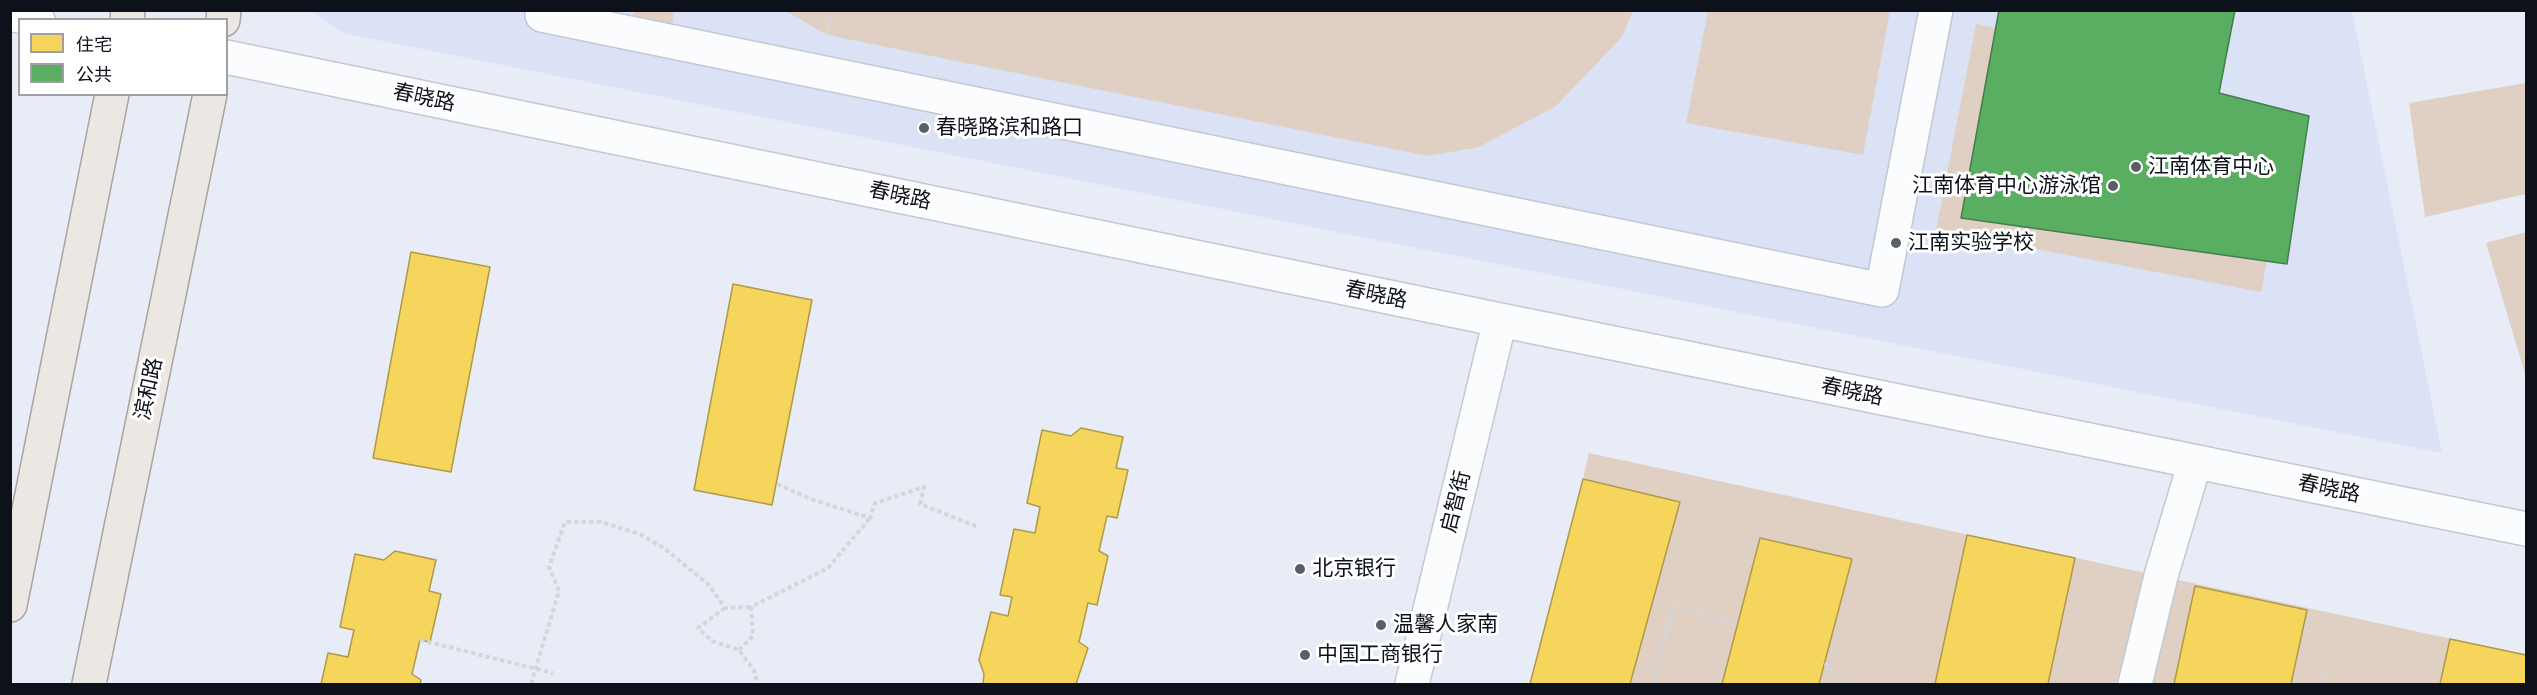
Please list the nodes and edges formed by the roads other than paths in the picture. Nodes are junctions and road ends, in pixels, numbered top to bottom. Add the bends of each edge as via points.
1 (543, 10) edge
2 (1936, 10) edge
3 (10, 14) edge
4 (29, 18) edge
5 (228, 57) edge
6 (112, 96) edge
7 (210, 96) edge
8 (1500, 320) junction
9 (2195, 462) junction
10 (2526, 529) edge
11 (10, 605) edge
12 (89, 684) edge
13 (1412, 684) edge
14 (2135, 684) edge

1 - 2 street via 542,15 1882,290
3 - 4 street
5 - 8 street, 春晓路
6 - 11 main road
7 - 12 main road, 滨和路
8 - 9 street, 春晓路
8 - 13 street, 启智街
9 - 10 street, 春晓路
9 - 14 street via 2161,576

